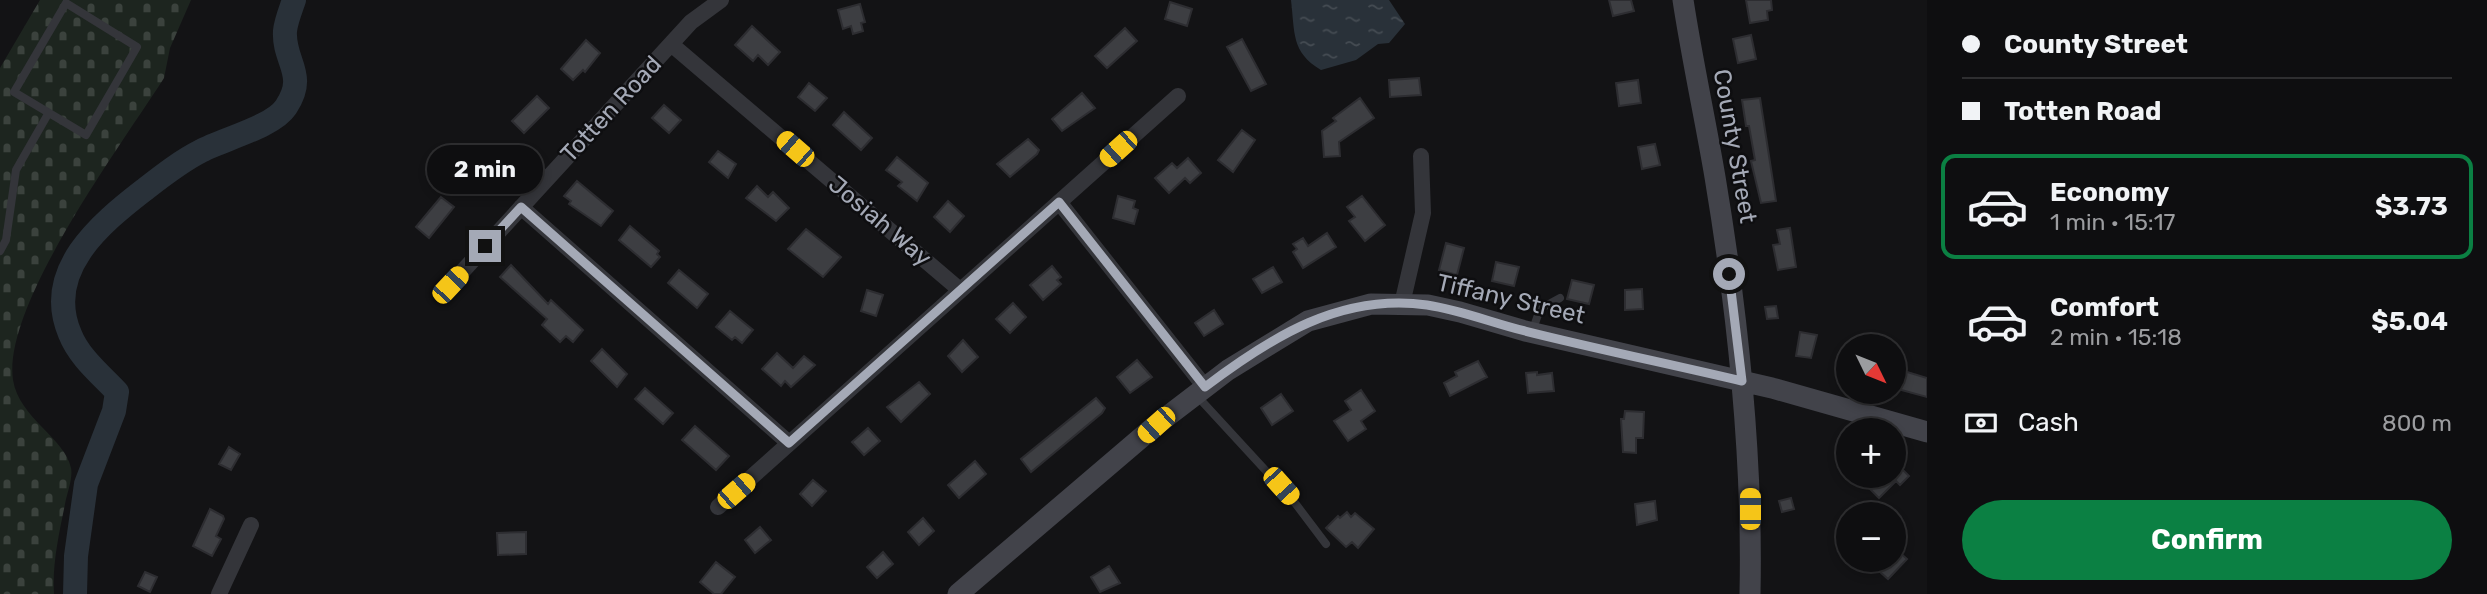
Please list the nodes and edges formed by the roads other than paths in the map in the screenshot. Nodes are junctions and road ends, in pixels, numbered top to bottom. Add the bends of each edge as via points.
1 (721, 0) edge
2 (1682, 0) edge
3 (671, 44) junction
4 (1178, 96) dead end
5 (48, 114) junction
6 (1421, 156) dead end
7 (1059, 202) junction
8 (521, 207) junction
9 (0, 251) edge
10 (450, 285) dead end
11 (960, 290) junction
12 (1560, 298) dead end
13 (1402, 304) junction
14 (1532, 332) junction
15 (1742, 381) junction
16 (1201, 391) junction
17 (1927, 432) edge
18 (789, 443) junction
19 (718, 507) dead end
20 (251, 525) dead end
21 (1326, 544) dead end
22 (219, 594) edge
23 (958, 594) edge
24 (1750, 594) edge

1 - 3 street, Totten Road
2 - 15 street, County Street via 1715,180
3 - 8 street, Totten Road
3 - 11 street, Josiah Way
4 - 7 street
5 - 5 lane via 14,92 66,3 137,47 86,135
5 - 9 lane via 16,170 6,240
6 - 13 street via 1423,214
7 - 11 street
7 - 16 street
8 - 10 street, Totten Road
8 - 18 street
11 - 18 street
12 - 14 lane via 1540,309
13 - 14 street, Tiffany Street via 1460,312
13 - 16 street, Tiffany Street via 1349,308 1308,321
14 - 15 street, Tiffany Street
15 - 17 street, Tiffany Street
15 - 24 street, County Street via 1750,463
16 - 21 lane
16 - 23 street, Tiffany Street
18 - 19 street
20 - 22 street

